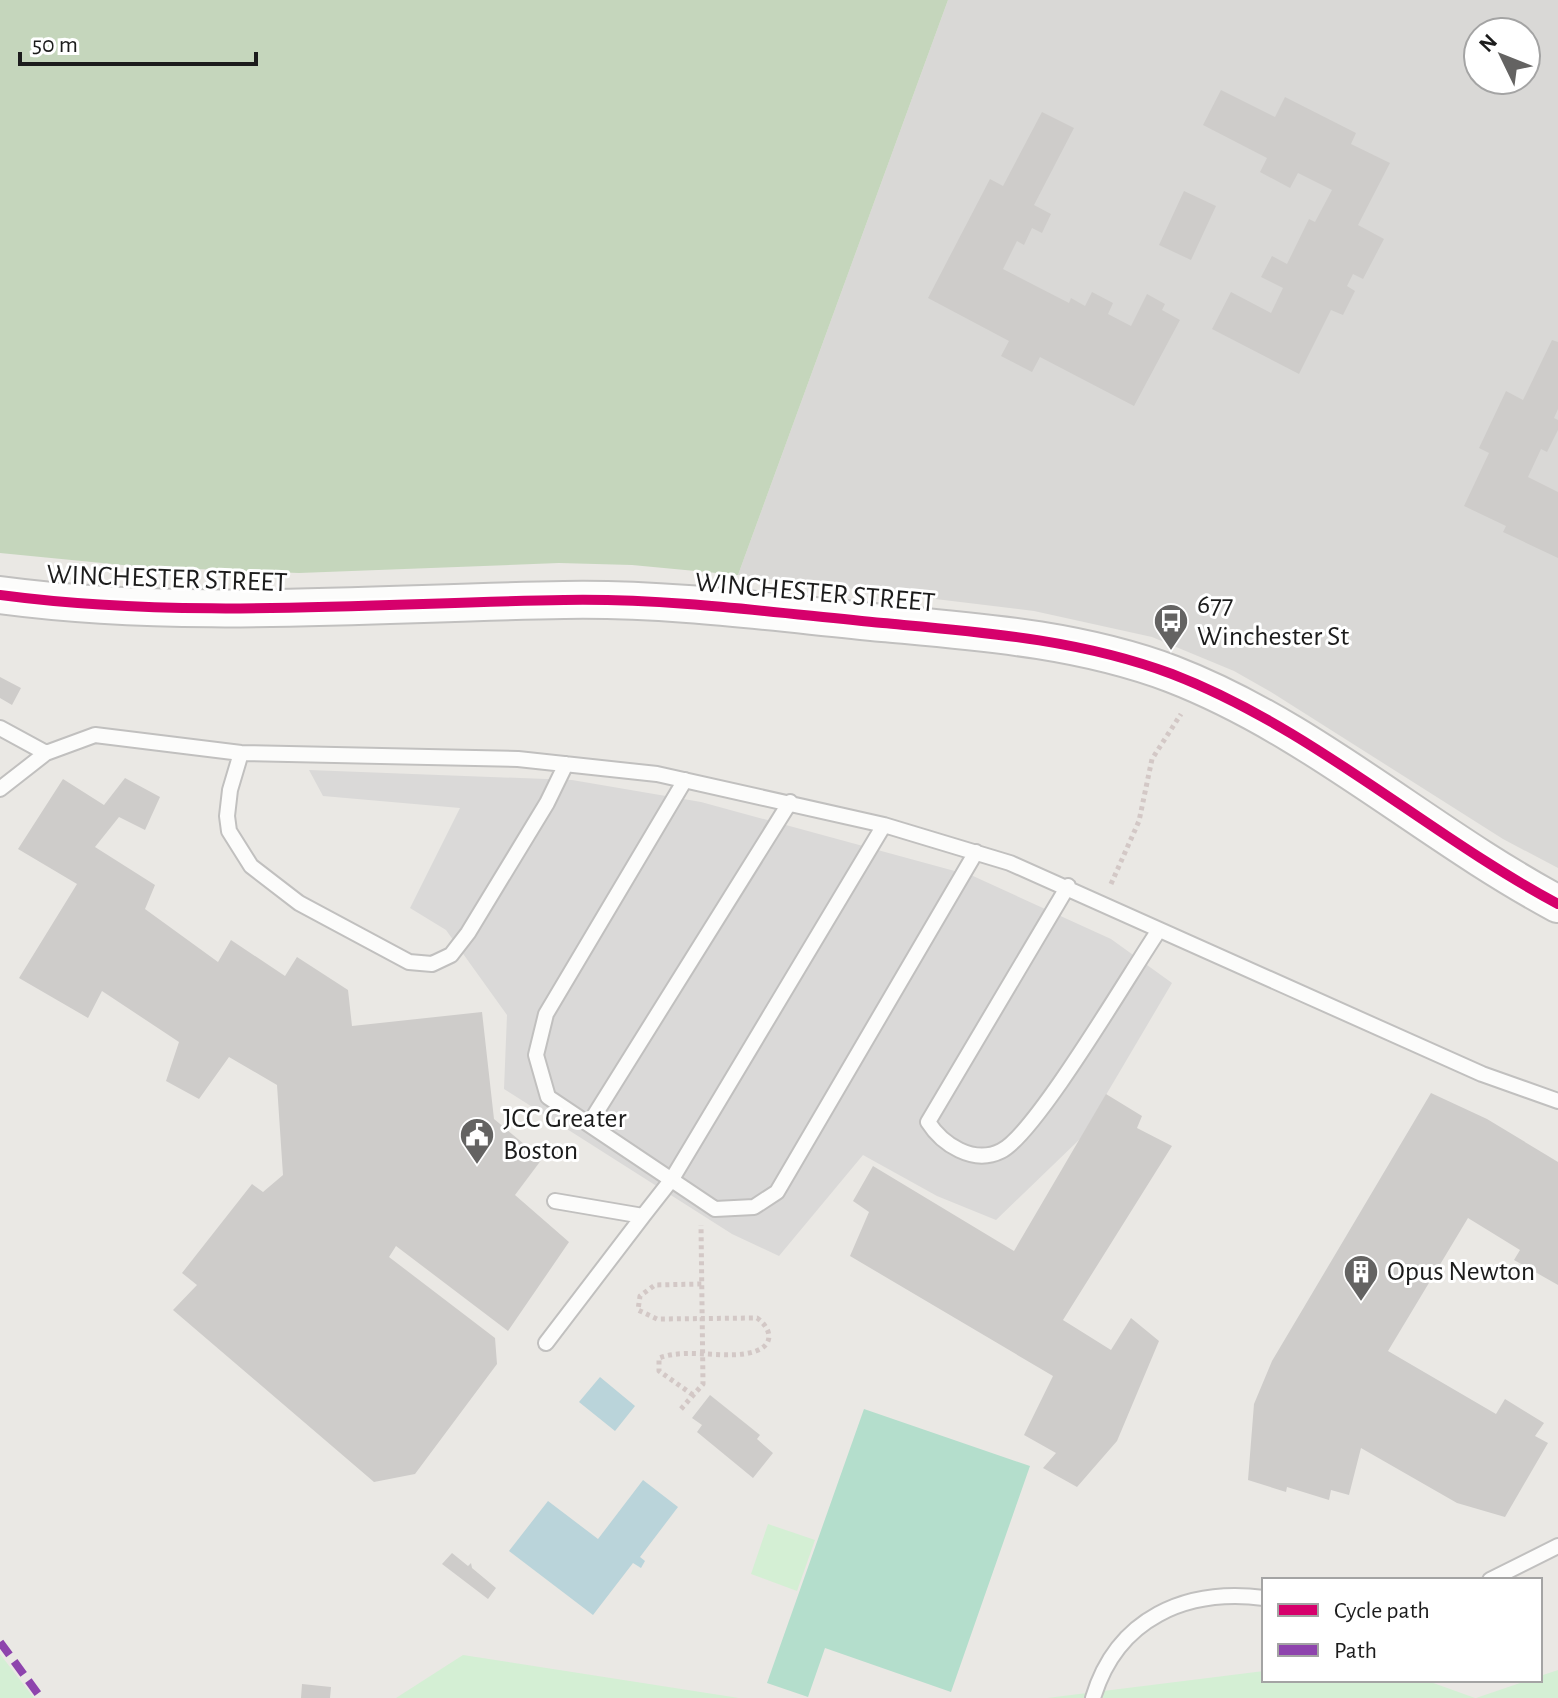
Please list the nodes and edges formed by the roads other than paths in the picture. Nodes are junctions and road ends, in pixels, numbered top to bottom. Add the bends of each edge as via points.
1 (0, 595) edge
2 (0, 728) edge
3 (46, 753) junction
4 (241, 753) junction
5 (566, 764) junction
6 (685, 780) junction
7 (0, 789) edge
8 (790, 802) junction
9 (884, 825) junction
10 (976, 852) junction
11 (1068, 886) junction
12 (1558, 904) edge
13 (1159, 930) junction
14 (1558, 1101) edge
15 (589, 1124) junction
16 (672, 1179) junction
17 (555, 1201) dead end
18 (643, 1216) junction
19 (546, 1343) dead end
20 (1558, 1546) edge
21 (1494, 1578) edge
22 (1262, 1598) edge
23 (1093, 1698) edge

1 - 12 street, WINCHESTER STREET via 224,608 362,609 566,599 659,602 1045,641 1122,658 1198,685 1283,730 1487,864
2 - 3 lane
3 - 4 lane via 95,735
3 - 7 lane
4 - 5 lane
4 - 5 lane via 227,816 229,831 251,866 299,903 409,962 432,964 451,955 468,933
5 - 6 lane
6 - 8 lane
6 - 15 lane via 546,1014 536,1055 548,1097
8 - 9 lane
8 - 15 lane
9 - 10 lane
9 - 16 lane
10 - 11 lane
10 - 16 lane via 777,1192 754,1207 715,1209
11 - 13 lane
11 - 13 lane via 928,1122 941,1142 973,1155 1001,1152 1030,1125
13 - 14 lane via 1482,1074
15 - 16 lane
16 - 18 lane
17 - 18 lane
18 - 19 lane
20 - 21 lane
22 - 23 lane via 1201,1596 1162,1612 1118,1649

